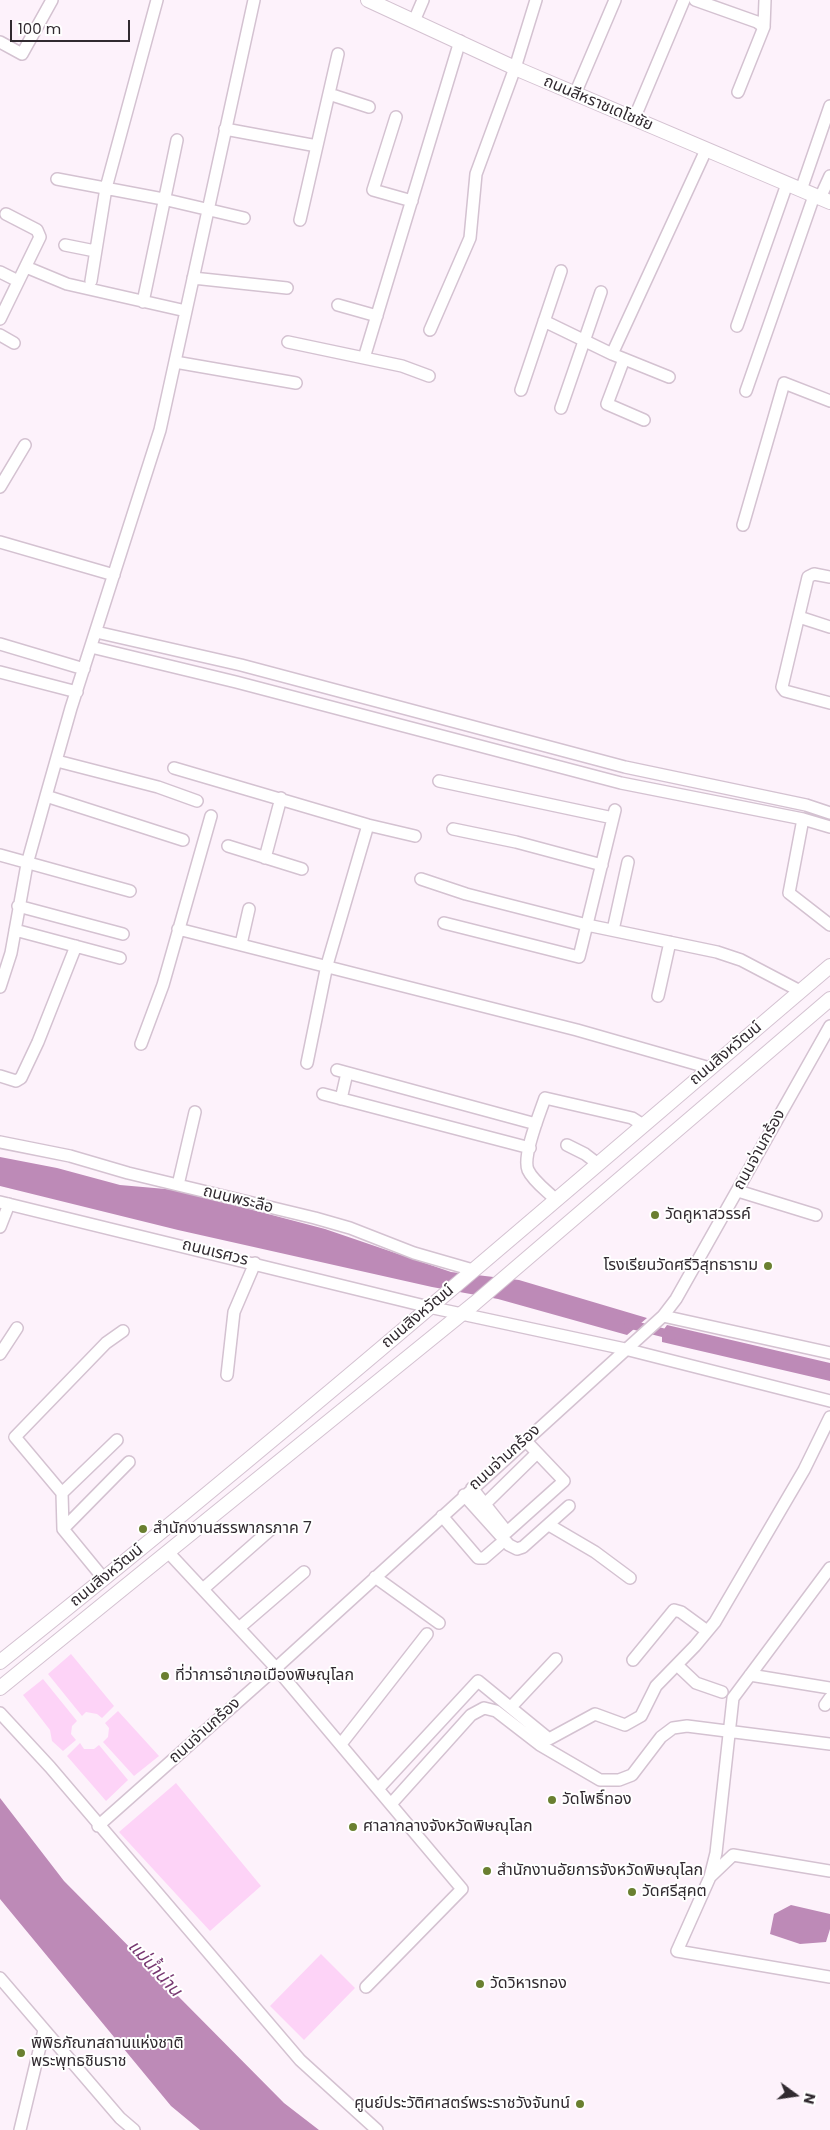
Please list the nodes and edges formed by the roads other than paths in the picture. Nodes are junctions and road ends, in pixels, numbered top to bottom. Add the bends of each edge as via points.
1 (52, 0) edge
2 (157, 0) edge
3 (254, 0) edge
4 (370, 0) edge
5 (423, 0) edge
6 (536, 0) edge
7 (615, 0) edge
8 (684, 0) edge
9 (765, 0) edge
10 (703, 1) edge
11 (414, 21) junction
12 (764, 28) junction
13 (460, 41) junction
14 (0, 42) edge
15 (338, 54) dead end
16 (515, 68) junction
17 (738, 92) dead end
18 (329, 94) junction
19 (575, 94) junction
20 (830, 106) edge
21 (368, 107) dead end
22 (396, 118) dead end
23 (634, 119) junction
24 (225, 129) junction
25 (177, 140) dead end
26 (317, 146) junction
27 (706, 150) junction
28 (830, 176) edge
29 (57, 179) dead end
30 (794, 187) junction
31 (106, 188) junction
32 (163, 199) junction
33 (822, 199) edge
34 (412, 200) junction
35 (208, 210) junction
36 (6, 214) dead end
37 (244, 218) dead end
38 (300, 220) dead end
39 (65, 245) dead end
40 (95, 251) junction
41 (26, 267) junction
42 (561, 271) dead end
43 (0, 272) edge
44 (193, 278) junction
45 (90, 281) dead end
46 (18, 282) junction
47 (287, 288) dead end
48 (602, 292) dead end
49 (143, 302) junction
50 (338, 305) dead end
51 (186, 311) junction
52 (376, 316) junction
53 (0, 319) edge
54 (544, 321) junction
55 (737, 326) dead end
56 (430, 330) dead end
57 (0, 335) edge
58 (584, 340) junction
59 (288, 342) dead end
60 (14, 343) dead end
61 (612, 354) junction
62 (364, 358) junction
63 (624, 359) junction
64 (175, 362) junction
65 (430, 376) dead end
66 (668, 377) dead end
67 (296, 383) dead end
68 (521, 390) dead end
69 (746, 391) dead end
70 (830, 401) edge
71 (561, 408) dead end
72 (644, 420) dead end
73 (25, 445) dead end
74 (3, 474) edge
75 (0, 487) edge
76 (743, 525) dead end
77 (0, 542) edge
78 (114, 575) junction
79 (830, 577) edge
80 (799, 617) junction
81 (830, 627) edge
82 (96, 632) junction
83 (0, 644) edge
84 (91, 647) junction
85 (84, 668) junction
86 (0, 672) edge
87 (77, 692) junction
88 (830, 703) edge
89 (56, 761) junction
90 (174, 768) dead end
91 (439, 781) dead end
92 (46, 796) junction
93 (281, 798) junction
94 (197, 801) dead end
95 (830, 813) edge
96 (211, 816) dead end
97 (803, 819) junction
98 (368, 825) junction
99 (830, 828) edge
100 (453, 829) dead end
101 (415, 836) dead end
102 (183, 840) dead end
103 (228, 846) dead end
104 (0, 855) edge
105 (265, 858) junction
106 (628, 862) dead end
107 (27, 864) junction
108 (602, 865) junction
109 (302, 869) dead end
110 (422, 879) dead end
111 (130, 891) dead end
112 (18, 906) junction
113 (250, 909) dead end
114 (444, 923) dead end
115 (588, 925) junction
116 (830, 925) edge
117 (178, 929) junction
118 (15, 930) junction
119 (613, 930) junction
120 (123, 934) dead end
121 (670, 942) junction
122 (241, 944) junction
123 (76, 946) junction
124 (5, 951) edge
125 (120, 958) dead end
126 (327, 965) junction
127 (830, 966) edge
128 (0, 987) edge
129 (800, 991) junction
130 (658, 996) dead end
131 (830, 999) edge
132 (830, 1026) edge
133 (141, 1044) dead end
134 (307, 1063) dead end
135 (710, 1068) junction
136 (0, 1076) edge
137 (323, 1094) dead end
138 (341, 1099) junction
139 (195, 1112) dead end
140 (536, 1124) junction
141 (643, 1125) junction
142 (0, 1142) edge
143 (567, 1145) dead end
144 (530, 1148) junction
145 (598, 1164) junction
146 (178, 1185) junction
147 (738, 1191) junction
148 (555, 1199) junction
149 (5, 1203) edge
150 (816, 1215) dead end
151 (0, 1227) edge
152 (255, 1263) junction
153 (473, 1270) junction
154 (429, 1307) junction
155 (463, 1313) junction
156 (663, 1316) junction
157 (17, 1328) dead end
158 (123, 1331) dead end
159 (2, 1347) edge
160 (625, 1349) junction
161 (830, 1353) edge
162 (226, 1375) dead end
163 (830, 1401) edge
164 (830, 1417) edge
165 (117, 1440) dead end
166 (525, 1440) junction
167 (537, 1453) junction
168 (128, 1462) dead end
169 (468, 1492) junction
170 (62, 1494) junction
171 (485, 1504) junction
172 (569, 1506) dead end
173 (442, 1516) junction
174 (549, 1525) junction
175 (64, 1529) junction
176 (270, 1530) dead end
177 (156, 1536) junction
178 (499, 1545) dead end
179 (168, 1552) junction
180 (830, 1568) edge
181 (304, 1572) dead end
182 (375, 1576) junction
183 (630, 1578) dead end
184 (104, 1579) junction
185 (203, 1589) junction
186 (439, 1624) dead end
187 (239, 1628) junction
188 (707, 1631) junction
189 (427, 1634) dead end
190 (556, 1658) dead end
191 (633, 1660) dead end
192 (0, 1662) edge
193 (677, 1665) junction
194 (276, 1668) junction
195 (750, 1675) junction
196 (0, 1688) edge
197 (830, 1688) edge
198 (722, 1692) dead end
199 (512, 1707) junction
200 (0, 1713) edge
201 (730, 1732) junction
202 (341, 1744) junction
203 (830, 1744) edge
204 (378, 1789) junction
205 (391, 1804) junction
206 (98, 1826) junction
207 (830, 1871) edge
208 (710, 1877) junction
209 (830, 1977) edge
210 (0, 1978) edge
211 (366, 1987) dead end
212 (44, 2030) junction
213 (20, 2130) edge
214 (134, 2130) edge
215 (377, 2130) edge

1 - 14 street via 22,54
2 - 31 street
3 - 24 street
4 - 11 main road, ถนนสีหราชเดโชชัย
5 - 11 street
6 - 16 street
7 - 19 street
8 - 23 street
9 - 12 street
10 - 12 street via 757,22
11 - 13 main road, ถนนสีหราชเดโชชัย
12 - 17 street
13 - 16 main road, ถนนสีหราชเดโชชัย
13 - 34 street
15 - 18 street
16 - 19 main road, ถนนสีหราชเดโชชัย
16 - 56 street via 476,174 470,238
18 - 21 street
18 - 26 street
19 - 23 main road, ถนนสีหราชเดโชชัย
20 - 30 street
22 - 34 street via 373,190
23 - 27 main road, ถนนสีหราชเดโชชัย
24 - 26 street
24 - 35 street
25 - 32 street
26 - 38 street
27 - 30 main road, ถนนสีหราชเดโชชัย
27 - 61 street
28 - 33 street
29 - 31 street
30 - 33 main road, ถนนสีหราชเดโชชัย
30 - 55 street
31 - 32 street
31 - 40 street
32 - 35 street
32 - 49 street
33 - 69 street
34 - 52 street
35 - 37 street
35 - 44 street
36 - 41 street via 40,233
39 - 40 street
40 - 45 street
41 - 46 street
41 - 49 street via 67,284
42 - 54 street
43 - 46 street
44 - 47 street
44 - 51 street
46 - 53 street
48 - 58 street
49 - 51 street
50 - 52 street
51 - 64 street
52 - 62 street
54 - 58 street
54 - 68 street
57 - 60 street
58 - 61 street
58 - 71 street
59 - 62 street
61 - 63 street
62 - 65 street
63 - 66 street
63 - 72 street via 607,404
64 - 67 street
64 - 78 street via 160,430
70 - 76 street via 784,383
73 - 74 street
74 - 75 street
77 - 78 street
78 - 82 street
79 - 80 street via 808,576
80 - 81 street
80 - 88 street via 782,689
82 - 84 street
82 - 95 street via 241,665 625,767 806,805
83 - 85 street
84 - 85 street
84 - 97 street via 621,783
85 - 87 street
86 - 87 street
87 - 89 street
89 - 92 street
89 - 94 street via 158,787
90 - 93 street
91 - 108 street via 614,814
92 - 102 street
92 - 107 street
93 - 98 street
93 - 105 street
96 - 117 street
97 - 99 street
97 - 116 street via 789,893
98 - 101 street
98 - 126 street
100 - 108 street
103 - 105 street
104 - 107 street
105 - 109 street
106 - 119 street
107 - 111 street
107 - 112 street
108 - 115 street
110 - 115 street via 466,894
112 - 118 street
112 - 120 street
113 - 122 street
114 - 115 street via 579,957
115 - 119 street
117 - 122 street
117 - 133 street via 163,985
118 - 123 street
118 - 124 street
119 - 121 street
121 - 129 street via 741,960
121 - 130 street
122 - 126 street
123 - 125 street
123 - 136 street via 21,1078 16,1081
124 - 128 street
126 - 134 street
126 - 135 street
127 - 129 main road, ถนนสิงหวัฒน์
129 - 135 main road, ถนนสิงหวัฒน์
131 - 155 main road, ถนนสิงหวัฒน์
132 - 147 street, ถนนจ่านกร้อง
135 - 141 main road, ถนนสิงหวัฒน์
137 - 138 street
138 - 140 street via 342,1072
138 - 144 street
139 - 146 street
140 - 141 street via 545,1098 632,1118
140 - 144 street
141 - 145 main road, ถนนสิงหวัฒน์
142 - 146 street, ถนนพระลือ via 70,1156
143 - 145 street
144 - 148 street via 528,1170
145 - 148 main road, ถนนสิงหวัฒน์
146 - 153 street, ถนนพระลือ via 350,1228 414,1253
147 - 150 street
147 - 156 street, ถนนจ่านกร้อง
148 - 153 main road, ถนนสิงหวัฒน์
149 - 151 street
149 - 152 street, ถนนเรศวร
152 - 154 street, ถนนเรศวร
152 - 162 street via 233,1316
153 - 154 main road, ถนนสิงหวัฒน์
154 - 155 street, ถนนเรศวร
154 - 177 main road, ถนนสิงหวัฒน์
155 - 160 street, ถนนเรศวร
155 - 179 main road, ถนนสิงหวัฒน์
156 - 160 street, ถนนจ่านกร้อง
156 - 161 street
157 - 159 street
158 - 170 street via 106,1343 14,1437
160 - 163 street, ถนนเรศวร
160 - 166 street, ถนนจ่านกร้อง
164 - 188 street via 804,1470
165 - 170 street
166 - 167 street
166 - 169 street, ถนนจ่านกร้อง
167 - 171 street
167 - 171 street via 564,1481 507,1532
168 - 175 street
169 - 171 street
169 - 173 street, ถนนจ่านกร้อง
169 - 174 street via 515,1549 523,1547
170 - 175 street
172 - 174 street
173 - 178 street via 478,1558 484,1558
173 - 182 street, ถนนจ่านกร้อง
174 - 183 street via 595,1552
175 - 184 street
176 - 185 street
177 - 179 main road
177 - 184 main road, ถนนสิงหวัฒน์
179 - 185 street
179 - 196 main road, ถนนสิงหวัฒน์
180 - 195 street
181 - 187 street
182 - 186 street
182 - 194 street, ถนนจ่านกร้อง
184 - 192 main road, ถนนสิงหวัฒน์
185 - 187 street
187 - 194 street
188 - 191 street via 674,1610
188 - 193 street
189 - 202 street
190 - 199 street
193 - 198 street via 696,1682
193 - 199 street via 656,1686 641,1716 625,1725 595,1714 549,1739
194 - 202 street
194 - 206 street, ถนนจ่านกร้อง
195 - 197 street
195 - 201 street via 733,1698
199 - 204 street via 478,1681
200 - 206 street
201 - 203 street
201 - 205 street via 687,1726 673,1728 661,1737 632,1775 619,1780 600,1780 540,1745 496,1712 484,1708 471,1715
201 - 208 street via 716,1853
202 - 204 street
204 - 205 street
205 - 211 street via 462,1889
206 - 215 street via 300,2060
207 - 208 street via 733,1856
208 - 209 street via 677,1951
210 - 212 street
212 - 213 street
212 - 214 street

